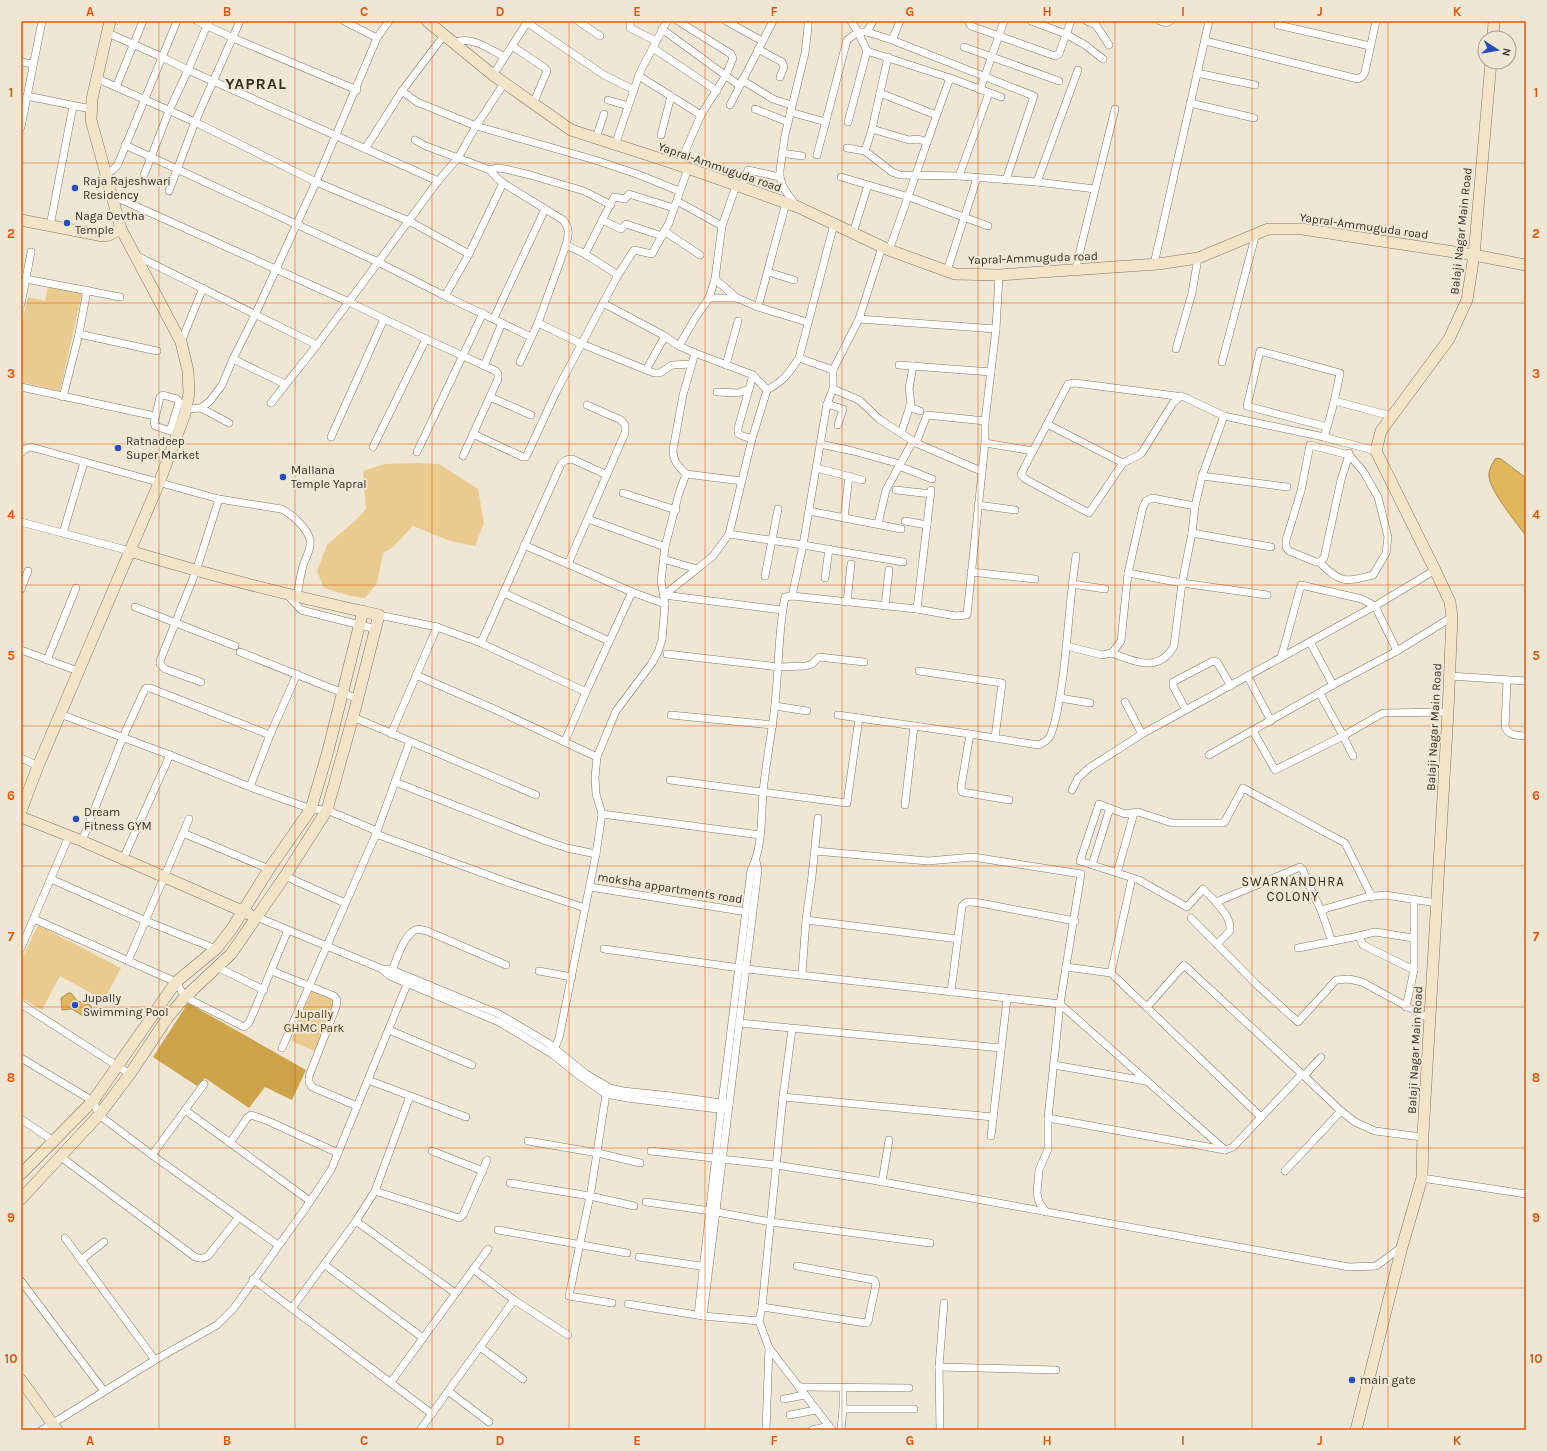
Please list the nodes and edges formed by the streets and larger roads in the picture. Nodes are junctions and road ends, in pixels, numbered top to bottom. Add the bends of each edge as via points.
1 (42, 21) edge
2 (110, 21) edge
3 (143, 21) edge
4 (177, 21) edge
5 (197, 21) edge
6 (240, 21) edge
7 (344, 21) edge
8 (389, 21) edge
9 (429, 21) edge
10 (527, 21) edge
11 (578, 21) edge
12 (630, 21) edge
13 (667, 21) edge
14 (678, 21) edge
15 (726, 21) edge
16 (773, 21) edge
17 (808, 21) edge
18 (851, 21) edge
19 (873, 21) edge
20 (900, 21) edge
21 (968, 21) edge
22 (1004, 21) edge
23 (1031, 21) edge
24 (1070, 21) edge
25 (1087, 21) edge
26 (1160, 21) edge
27 (1170, 21) edge
28 (1209, 21) edge
29 (1376, 21) edge
30 (208, 23) edge
31 (1278, 25) dead end
32 (662, 30) junction
33 (858, 32) junction
34 (867, 32) junction
35 (108, 33) junction
36 (445, 34) junction
37 (1066, 34) junction
38 (600, 36) dead end
39 (999, 36) junction
40 (233, 38) junction
41 (377, 38) junction
42 (892, 40) junction
43 (762, 41) junction
44 (1205, 41) junction
45 (455, 42) junction
46 (135, 44) junction
47 (654, 44) junction
48 (512, 46) junction
49 (1109, 46) dead end
50 (1370, 46) junction
51 (964, 47) dead end
52 (758, 49) junction
53 (867, 51) junction
54 (992, 56) junction
55 (162, 57) junction
56 (505, 57) junction
57 (888, 57) junction
58 (1103, 59) dead end
59 (21, 62) edge
60 (33, 64) junction
61 (188, 70) junction
62 (1078, 70) dead end
63 (1490, 70) edge
64 (1197, 73) junction
65 (493, 74) junction
66 (726, 75) junction
67 (638, 76) junction
68 (780, 77) dead end
69 (984, 77) junction
70 (96, 78) junction
71 (950, 78) junction
72 (213, 81) junction
73 (1059, 81) dead end
74 (505, 82) junction
75 (741, 83) junction
76 (1256, 85) dead end
77 (116, 87) junction
78 (357, 90) junction
79 (634, 90) junction
80 (980, 90) junction
81 (402, 91) junction
82 (716, 91) junction
83 (880, 93) junction
84 (989, 93) junction
85 (27, 96) junction
86 (671, 96) junction
87 (1001, 97) dead end
88 (143, 100) junction
89 (608, 100) dead end
90 (1190, 103) junction
91 (533, 104) junction
92 (730, 105) dead end
93 (73, 106) junction
94 (628, 106) junction
95 (92, 109) junction
96 (791, 109) junction
97 (1115, 109) dead end
98 (755, 110) dead end
99 (169, 111) junction
100 (604, 114) dead end
101 (701, 115) junction
102 (936, 115) junction
103 (1254, 118) dead end
104 (195, 122) junction
105 (788, 122) junction
106 (826, 122) junction
107 (848, 122) dead end
108 (21, 123) edge
109 (476, 126) junction
110 (872, 129) junction
111 (661, 135) dead end
112 (336, 136) junction
113 (596, 138) junction
114 (415, 140) dead end
115 (927, 142) junction
116 (125, 145) junction
117 (616, 145) junction
118 (848, 148) dead end
119 (365, 149) junction
120 (865, 151) junction
121 (782, 153) junction
122 (818, 155) dead end
123 (802, 156) dead end
124 (151, 157) junction
125 (458, 158) junction
126 (683, 166) junction
127 (178, 168) junction
128 (490, 170) junction
129 (106, 174) junction
130 (144, 175) dead end
131 (915, 176) junction
132 (959, 176) junction
133 (780, 177) junction
134 (841, 177) dead end
135 (977, 178) junction
136 (1006, 180) junction
137 (438, 181) junction
138 (316, 182) junction
139 (1037, 182) junction
140 (503, 183) junction
141 (868, 185) junction
142 (739, 186) junction
143 (1096, 189) junction
144 (169, 191) dead end
145 (679, 191) junction
146 (111, 195) junction
147 (909, 197) junction
148 (677, 201) junction
149 (786, 203) junction
150 (611, 205) junction
151 (798, 207) junction
152 (545, 208) junction
153 (674, 208) junction
154 (963, 218) junction
155 (21, 220) edge
156 (602, 220) junction
157 (409, 221) junction
158 (296, 224) junction
159 (834, 224) junction
160 (50, 226) junction
161 (722, 226) junction
162 (988, 226) dead end
163 (120, 229) junction
164 (1256, 232) junction
165 (853, 233) junction
166 (663, 234) junction
167 (566, 245) junction
168 (886, 249) junction
169 (31, 252) dead end
170 (469, 254) junction
171 (585, 254) junction
172 (135, 255) junction
173 (700, 255) dead end
174 (1474, 255) junction
175 (1198, 258) junction
176 (378, 262) junction
177 (1154, 264) junction
178 (1526, 265) edge
179 (275, 269) junction
180 (1075, 270) junction
181 (947, 271) junction
182 (768, 272) junction
183 (618, 275) junction
184 (999, 275) junction
185 (715, 278) junction
186 (26, 279) junction
187 (794, 280) dead end
188 (203, 288) junction
189 (87, 290) junction
190 (120, 296) dead end
191 (445, 296) junction
192 (709, 298) junction
193 (737, 298) junction
194 (349, 302) junction
195 (603, 303) junction
196 (21, 304) edge
197 (758, 307) junction
198 (482, 313) junction
199 (255, 315) junction
200 (494, 318) junction
201 (384, 319) junction
202 (859, 319) junction
203 (738, 320) dead end
204 (807, 322) junction
205 (502, 323) junction
206 (538, 323) junction
207 (996, 329) junction
208 (79, 334) junction
209 (665, 336) junction
210 (531, 337) junction
211 (426, 339) junction
212 (181, 342) junction
213 (582, 344) junction
214 (318, 345) junction
215 (679, 346) junction
216 (1176, 349) dead end
217 (156, 351) dead end
218 (694, 353) junction
219 (462, 356) junction
220 (799, 358) junction
221 (233, 359) junction
222 (520, 362) dead end
223 (1222, 362) dead end
224 (691, 364) junction
225 (726, 365) junction
226 (899, 365) dead end
227 (484, 366) junction
228 (914, 366) junction
229 (646, 370) junction
230 (833, 370) junction
231 (991, 372) junction
232 (753, 375) junction
233 (285, 384) junction
234 (21, 387) edge
235 (749, 389) junction
236 (832, 389) junction
237 (767, 390) junction
238 (717, 392) dead end
239 (1181, 396) junction
240 (63, 397) junction
241 (490, 397) junction
242 (1335, 401) junction
243 (271, 403) dead end
244 (827, 404) junction
245 (587, 405) dead end
246 (910, 407) junction
247 (201, 408) junction
248 (183, 411) junction
249 (920, 411) dead end
250 (150, 415) dead end
251 (531, 415) dead end
252 (1224, 416) junction
253 (1391, 416) junction
254 (985, 421) junction
255 (229, 423) dead end
256 (1047, 424) junction
257 (838, 425) dead end
258 (1328, 427) junction
259 (174, 432) junction
260 (901, 433) junction
261 (474, 434) junction
262 (330, 437) dead end
263 (1324, 437) junction
264 (752, 439) junction
265 (914, 442) junction
266 (985, 443) junction
267 (820, 444) junction
268 (1351, 445) junction
269 (373, 447) dead end
270 (1033, 451) junction
271 (1376, 451) junction
272 (417, 452) dead end
273 (21, 454) edge
274 (1349, 455) junction
275 (463, 456) dead end
276 (84, 462) junction
277 (1123, 464) junction
278 (900, 465) junction
279 (817, 468) junction
280 (981, 471) junction
281 (686, 474) junction
282 (607, 475) junction
283 (849, 476) junction
284 (1202, 476) junction
285 (932, 479) dead end
286 (862, 480) dead end
287 (742, 481) junction
288 (159, 483) junction
289 (1287, 487) dead end
290 (896, 490) dead end
291 (623, 493) dead end
292 (219, 499) junction
293 (978, 505) junction
294 (1195, 506) junction
295 (778, 509) dead end
296 (676, 510) junction
297 (1014, 510) dead end
298 (809, 511) junction
299 (588, 518) junction
300 (844, 518) junction
301 (905, 520) dead end
302 (21, 522) edge
303 (878, 524) junction
304 (927, 525) junction
305 (901, 529) dead end
306 (63, 533) junction
307 (1192, 533) junction
308 (729, 534) junction
309 (772, 540) junction
310 (524, 545) junction
311 (803, 545) junction
312 (664, 547) junction
313 (1271, 547) dead end
314 (829, 549) junction
315 (130, 551) junction
316 (1076, 556) dead end
317 (663, 559) junction
318 (903, 562) dead end
319 (1319, 562) junction
320 (568, 564) junction
321 (851, 564) dead end
322 (697, 569) junction
323 (889, 570) dead end
324 (1435, 570) junction
325 (28, 571) dead end
326 (196, 571) junction
327 (971, 572) junction
328 (1128, 573) junction
329 (765, 576) dead end
330 (825, 578) dead end
331 (1035, 579) dead end
332 (1182, 583) junction
333 (1072, 584) junction
334 (76, 588) dead end
335 (21, 589) edge
336 (1105, 589) dead end
337 (632, 592) junction
338 (504, 593) junction
339 (664, 594) junction
340 (292, 595) junction
341 (1267, 595) dead end
342 (792, 596) junction
343 (847, 602) junction
344 (665, 604) junction
345 (885, 606) junction
346 (1375, 606) junction
347 (135, 607) dead end
348 (917, 609) junction
349 (782, 610) junction
350 (363, 612) junction
351 (379, 615) junction
352 (1452, 617) junction
353 (175, 623) junction
354 (361, 625) junction
355 (437, 627) junction
356 (376, 629) junction
357 (609, 641) junction
358 (1310, 642) junction
359 (481, 643) junction
360 (1067, 646) junction
361 (21, 651) edge
362 (1397, 651) junction
363 (1112, 653) junction
364 (667, 654) dead end
365 (1281, 658) junction
366 (48, 660) junction
367 (864, 662) dead end
368 (779, 667) junction
369 (78, 671) junction
370 (919, 672) dead end
371 (297, 674) junction
372 (416, 675) junction
373 (1450, 676) junction
374 (1248, 677) junction
375 (1507, 681) junction
376 (1526, 681) edge
377 (201, 682) dead end
378 (1333, 685) junction
379 (1231, 686) junction
380 (343, 692) junction
381 (586, 692) junction
382 (1320, 694) junction
383 (1060, 698) junction
384 (358, 699) junction
385 (1124, 702) dead end
386 (1090, 703) dead end
387 (775, 706) junction
388 (1186, 710) junction
389 (807, 711) dead end
390 (1448, 712) junction
391 (60, 714) junction
392 (671, 715) dead end
393 (838, 715) dead end
394 (353, 717) junction
395 (859, 718) junction
396 (1271, 721) junction
397 (773, 725) junction
398 (914, 726) junction
399 (1253, 731) junction
400 (391, 734) junction
401 (970, 734) junction
402 (1142, 734) junction
403 (270, 735) junction
404 (1343, 736) junction
405 (1526, 736) edge
406 (123, 737) junction
407 (995, 738) junction
408 (410, 741) junction
409 (565, 741) junction
410 (170, 755) junction
411 (1210, 755) dead end
412 (1353, 756) dead end
413 (597, 757) junction
414 (21, 758) edge
415 (38, 766) junction
416 (670, 780) dead end
417 (395, 782) junction
418 (250, 787) junction
419 (1072, 790) dead end
420 (763, 792) junction
421 (536, 795) dead end
422 (1009, 800) dead end
423 (905, 804) dead end
424 (1110, 808) junction
425 (311, 809) junction
426 (327, 810) junction
427 (21, 811) edge
428 (1134, 812) junction
429 (602, 814) junction
430 (21, 817) edge
431 (818, 818) dead end
432 (189, 819) dead end
433 (183, 833) junction
434 (377, 833) junction
435 (760, 835) junction
436 (69, 836) junction
437 (82, 841) junction
438 (815, 851) junction
439 (596, 854) junction
440 (123, 859) junction
441 (756, 861) junction
442 (1092, 865) junction
443 (269, 869) junction
444 (1117, 873) junction
445 (164, 876) junction
446 (285, 876) junction
447 (1132, 878) junction
448 (1274, 878) junction
449 (51, 879) junction
450 (1308, 884) junction
451 (590, 887) junction
452 (1372, 896) junction
453 (1414, 900) junction
454 (1216, 902) junction
455 (345, 903) junction
456 (1437, 903) junction
457 (585, 908) junction
458 (1321, 910) junction
459 (242, 911) junction
460 (747, 912) junction
461 (257, 917) junction
462 (1191, 918) dead end
463 (34, 919) junction
464 (806, 920) junction
465 (146, 921) junction
466 (1075, 921) junction
467 (288, 930) junction
468 (1359, 936) junction
469 (1413, 938) junction
470 (958, 939) junction
471 (1332, 942) junction
472 (1217, 944) junction
473 (328, 947) junction
474 (21, 948) edge
475 (1298, 948) dead end
476 (216, 949) junction
477 (604, 950) dead end
478 (128, 961) junction
479 (506, 965) dead end
480 (217, 967) junction
481 (1066, 967) junction
482 (743, 968) junction
483 (1414, 970) junction
484 (272, 971) junction
485 (539, 971) dead end
486 (391, 973) junction
487 (1110, 973) junction
488 (802, 974) junction
489 (572, 977) junction
490 (409, 980) junction
491 (176, 982) junction
492 (309, 986) junction
493 (264, 990) junction
494 (951, 992) junction
495 (185, 997) junction
496 (1007, 999) junction
497 (21, 1004) edge
498 (1060, 1004) junction
499 (1147, 1007) junction
500 (1406, 1007) junction
501 (1430, 1019) junction
502 (739, 1023) junction
503 (792, 1029) junction
504 (388, 1030) junction
505 (282, 1048) dead end
506 (1002, 1048) junction
507 (554, 1051) junction
508 (1321, 1057) dead end
509 (21, 1058) edge
510 (472, 1065) dead end
511 (1054, 1065) junction
512 (119, 1066) junction
513 (130, 1074) junction
514 (1303, 1075) junction
515 (368, 1080) junction
516 (1146, 1081) junction
517 (204, 1084) dead end
518 (608, 1091) junction
519 (410, 1096) junction
520 (783, 1097) junction
521 (93, 1102) junction
522 (357, 1106) junction
523 (725, 1107) junction
524 (185, 1110) junction
525 (1341, 1111) junction
526 (99, 1115) junction
527 (466, 1117) dead end
528 (993, 1117) junction
529 (1261, 1117) junction
530 (1048, 1118) junction
531 (21, 1119) edge
532 (991, 1136) dead end
533 (1422, 1137) junction
534 (889, 1140) dead end
535 (528, 1141) dead end
536 (55, 1142) junction
537 (230, 1143) junction
538 (1225, 1150) junction
539 (432, 1151) dead end
540 (651, 1151) dead end
541 (338, 1153) junction
542 (598, 1153) junction
543 (152, 1155) junction
544 (61, 1157) junction
545 (719, 1159) junction
546 (487, 1160) dead end
547 (640, 1163) dead end
548 (776, 1165) junction
549 (483, 1171) junction
550 (1285, 1171) dead end
551 (21, 1174) edge
552 (1422, 1178) junction
553 (882, 1182) junction
554 (510, 1183) dead end
555 (375, 1191) junction
556 (1526, 1194) edge
557 (590, 1196) junction
558 (21, 1199) edge
559 (310, 1201) junction
560 (646, 1202) dead end
561 (634, 1206) dead end
562 (714, 1211) junction
563 (1046, 1212) junction
564 (240, 1217) junction
565 (356, 1222) junction
566 (771, 1222) junction
567 (498, 1230) dead end
568 (65, 1238) dead end
569 (104, 1242) dead end
570 (930, 1243) dead end
571 (278, 1245) junction
572 (579, 1245) junction
573 (1402, 1247) junction
574 (488, 1249) dead end
575 (628, 1253) dead end
576 (639, 1257) dead end
577 (81, 1260) junction
578 (325, 1265) junction
579 (797, 1266) dead end
580 (706, 1267) junction
581 (473, 1269) junction
582 (253, 1279) junction
583 (21, 1281) edge
584 (455, 1293) junction
585 (514, 1300) junction
586 (612, 1303) dead end
587 (944, 1303) dead end
588 (628, 1304) dead end
589 (762, 1306) junction
590 (292, 1308) junction
591 (700, 1315) junction
592 (759, 1321) junction
593 (568, 1336) dead end
594 (423, 1338) junction
595 (480, 1346) junction
596 (769, 1348) junction
597 (155, 1360) junction
598 (939, 1368) junction
599 (1056, 1370) dead end
600 (523, 1379) dead end
601 (21, 1380) edge
602 (391, 1382) junction
603 (799, 1387) junction
604 (843, 1388) junction
605 (909, 1388) dead end
606 (104, 1391) junction
607 (448, 1391) junction
608 (805, 1395) junction
609 (784, 1399) dead end
610 (843, 1409) junction
611 (914, 1409) dead end
612 (816, 1410) junction
613 (432, 1414) junction
614 (790, 1415) dead end
615 (489, 1422) dead end
616 (55, 1427) edge
617 (830, 1428) edge
618 (42, 1430) edge
619 (420, 1430) edge
620 (766, 1430) edge
621 (812, 1430) edge
622 (841, 1430) edge
623 (940, 1430) edge
624 (1356, 1430) edge

1 - 60 street
2 - 35 street
3 - 46 street
4 - 55 street
5 - 30 street
6 - 40 street
7 - 41 street
8 - 41 street
9 - 36 street, Yapral-Ammuguda road
10 - 48 street
10 - 79 street via 604,75
11 - 38 street
12 - 47 street via 630,28
13 - 32 street
14 - 66 street via 731,54 733,58
15 - 43 street
16 - 43 street
17 - 96 street via 805,53
18 - 33 street
19 - 34 street
20 - 42 street
21 - 39 street via 971,26
22 - 39 street
23 - 37 street
24 - 37 street
25 - 49 street via 1096,25
26 - 27 street
28 - 44 street
29 - 50 street
30 - 40 street
30 - 61 street
31 - 50 street
32 - 47 street
32 - 66 street
33 - 34 street
33 - 53 street
33 - 106 street via 847,40
34 - 42 street
35 - 46 street
35 - 70 street
36 - 45 street, Yapral-Ammuguda road
36 - 81 street
37 - 39 street via 1060,54 1055,56
37 - 58 street via 1085,44
39 - 54 street
40 - 72 street
40 - 78 street
41 - 78 street
42 - 69 street
43 - 52 street
44 - 50 street via 1358,79 1365,72
44 - 64 street
45 - 56 street via 469,40
45 - 65 street, Yapral-Ammuguda road
46 - 55 street
46 - 77 street
47 - 67 street
47 - 82 street
48 - 56 street
48 - 91 street via 547,71
51 - 54 street
52 - 68 street via 782,62 784,67
52 - 75 street
53 - 57 street
53 - 107 street
54 - 69 street
54 - 73 street
55 - 61 street
55 - 88 street
56 - 65 street
57 - 71 street
57 - 83 street
59 - 60 street
60 - 85 street
61 - 72 street
61 - 99 street
62 - 139 street
63 - 174 street, Balaji Nagar Main Road
64 - 76 street
64 - 90 street
65 - 74 street, Yapral-Ammuguda road
66 - 75 street
66 - 82 street
67 - 79 street
67 - 86 street
69 - 80 street
69 - 136 street via 1034,96
70 - 77 street
70 - 95 street
71 - 80 street
71 - 102 street
72 - 104 street
72 - 112 street
74 - 91 street, Yapral-Ammuguda road
74 - 109 street
75 - 92 street
75 - 96 street
77 - 88 street
78 - 112 street
79 - 94 street
80 - 84 street
81 - 109 street via 417,102
81 - 119 street
82 - 101 street
83 - 102 street
83 - 110 street
84 - 87 street
84 - 132 street
85 - 93 street
85 - 108 street
86 - 101 street
86 - 111 street
88 - 99 street
88 - 116 street
89 - 94 street
90 - 103 street
90 - 177 street
91 - 113 street, Yapral-Ammuguda road via 571,130
93 - 95 street
93 - 160 street
94 - 117 street
95 - 129 street via 91,120
96 - 105 street
96 - 106 street
97 - 143 street
98 - 105 street
99 - 104 street
99 - 124 street
100 - 113 street
101 - 126 street
102 - 115 street
104 - 127 street
104 - 138 street
105 - 121 street
106 - 122 street
109 - 125 street
109 - 145 street via 595,160
110 - 115 street via 909,140
110 - 120 street
112 - 119 street
112 - 138 street
113 - 117 street, Yapral-Ammuguda road
114 - 125 street
115 - 131 street
116 - 124 street
116 - 129 street via 116,167
117 - 126 street, Yapral-Ammuguda road
118 - 120 street
119 - 137 street
120 - 131 street via 892,172
121 - 123 street
121 - 133 street
124 - 127 street
124 - 130 street
125 - 128 street
125 - 137 street
126 - 142 street, Yapral-Ammuguda road
126 - 145 street
127 - 144 street
127 - 158 street
128 - 140 street
128 - 150 street via 505,169 530,175 584,191
129 - 146 street
131 - 132 street
131 - 147 street
132 - 135 street
133 - 142 street via 748,170
133 - 151 street via 783,187
134 - 141 street
135 - 136 street
135 - 154 street
136 - 139 street
137 - 157 street
138 - 157 street
138 - 158 street
139 - 143 street
140 - 152 street
140 - 170 street
141 - 147 street
141 - 165 street
142 - 149 street, Yapral-Ammuguda road
142 - 161 street
143 - 180 street
145 - 148 street
146 - 163 street
146 - 179 street
147 - 154 street
147 - 168 street
148 - 153 street
148 - 161 street
149 - 151 street, Yapral-Ammuguda road
149 - 182 street
150 - 153 street via 614,197 625,200 629,194
150 - 156 street
151 - 159 street, Yapral-Ammuguda road
152 - 167 street via 569,227
152 - 200 street
153 - 166 street
154 - 162 street
154 - 181 street
155 - 160 street
156 - 166 street via 621,228 626,224
156 - 171 street
157 - 170 street
157 - 176 street
158 - 176 street
158 - 179 street
159 - 165 street, Yapral-Ammuguda road
159 - 204 street
160 - 163 street via 104,236
161 - 185 street
163 - 172 street
164 - 174 street, Yapral-Ammuguda road via 1268,229 1302,229
164 - 175 street, Yapral-Ammuguda road
164 - 223 street
165 - 168 street, Yapral-Ammuguda road
166 - 173 street
166 - 183 street via 652,254 634,250
167 - 171 street
167 - 206 street
168 - 181 street, Yapral-Ammuguda road
168 - 202 street
169 - 186 street
170 - 191 street
171 - 183 street
172 - 188 street
172 - 212 street
174 - 178 street, Yapral-Ammuguda road
174 - 253 street, Balaji Nagar Main Road via 1467,300 1449,339
175 - 177 street, Yapral-Ammuguda road
175 - 216 street via 1192,293
176 - 191 street
176 - 194 street
177 - 180 street, Yapral-Ammuguda road
179 - 194 street
179 - 199 street
180 - 184 street, Yapral-Ammuguda road
181 - 184 street, Yapral-Ammuguda road via 956,274
182 - 187 street
182 - 197 street
183 - 195 street
184 - 207 street
185 - 192 street
185 - 193 street
186 - 189 street
186 - 196 street
188 - 199 street
188 - 212 street
189 - 190 street
189 - 208 street
191 - 198 street
192 - 193 street
192 - 215 street
193 - 197 street
194 - 201 street
194 - 214 street
195 - 209 street
195 - 213 street
197 - 204 street
198 - 200 street
198 - 219 street
199 - 214 street
199 - 221 street
200 - 205 street
201 - 211 street
201 - 262 street
202 - 207 street
202 - 230 street
203 - 225 street
204 - 220 street
205 - 210 street
205 - 227 street
206 - 210 street
206 - 213 street
207 - 231 street
208 - 217 street
208 - 240 street
209 - 215 street
209 - 229 street
210 - 222 street
211 - 219 street
211 - 269 street
212 - 248 street via 188,371 189,393
213 - 229 street
213 - 261 street via 556,390 526,457
214 - 233 street
215 - 218 street
218 - 224 street
218 - 225 street
219 - 227 street
219 - 272 street
220 - 230 street
220 - 237 street via 779,384
221 - 233 street
221 - 247 street via 222,385
224 - 229 street via 672,365 660,373
224 - 281 street via 673,450 677,465
225 - 232 street
226 - 228 street
227 - 241 street via 498,374
228 - 231 street
228 - 246 street via 909,389
230 - 236 street
231 - 254 street
232 - 235 street
232 - 237 street
233 - 243 street
234 - 240 street
235 - 238 street via 738,393
235 - 264 street via 738,433
236 - 244 street
236 - 260 street via 859,400 879,419
237 - 264 street
239 - 252 street
239 - 256 street via 1068,384
239 - 277 street via 1173,403 1141,454
240 - 250 street
241 - 251 street
241 - 261 street
242 - 253 street
242 - 258 street
242 - 258 street via 1340,373 1260,351 1247,406
244 - 257 street via 842,409
244 - 267 street
245 - 282 street via 620,420 625,425 625,432
246 - 249 street
246 - 260 street
247 - 248 street
247 - 255 street
248 - 259 street
248 - 259 street via 177,400 163,395 160,397 155,426
252 - 263 street
252 - 284 street
253 - 271 street, Balaji Nagar Main Road via 1381,431
254 - 265 street via 928,415
254 - 266 street
256 - 270 street
256 - 277 street
258 - 263 street
259 - 288 street
260 - 265 street
261 - 275 street
263 - 268 street
264 - 287 street
265 - 278 street
265 - 280 street
266 - 270 street
266 - 280 street
267 - 278 street
267 - 279 street
268 - 271 street
268 - 274 street
270 - 277 street via 1021,474 1025,479 1089,513
271 - 324 street, Balaji Nagar Main Road
273 - 276 street via 31,447
274 - 319 street via 1324,558
274 - 319 street via 1310,445 1286,547 1289,551
274 - 319 street via 1363,471 1378,497 1388,537 1386,553 1373,575 1350,581 1334,576
276 - 288 street
276 - 306 street
278 - 285 street
278 - 303 street via 886,490
279 - 283 street
279 - 298 street
280 - 293 street
281 - 287 street
281 - 296 street
282 - 299 street
282 - 310 street via 572,459 561,464
283 - 286 street
283 - 300 street
284 - 289 street
284 - 294 street
287 - 308 street
288 - 292 street
288 - 315 street
290 - 304 street via 931,492
291 - 296 street
292 - 326 street
292 - 340 street via 281,509 293,516 310,540 310,548
293 - 297 street
293 - 327 street
294 - 307 street
294 - 328 street via 1152,498 1146,501
295 - 309 street
296 - 312 street
298 - 300 street
298 - 311 street
299 - 312 street
299 - 320 street
300 - 303 street
301 - 304 street
302 - 306 street
303 - 305 street
304 - 348 street
306 - 315 street
307 - 313 street
307 - 332 street
308 - 309 street
308 - 322 street via 713,556
309 - 311 street
309 - 329 street
310 - 320 street
310 - 338 street
311 - 314 street
311 - 342 street
312 - 317 street
314 - 318 street
314 - 330 street
315 - 326 street
315 - 369 street
316 - 333 street
317 - 322 street
317 - 339 street via 661,581
320 - 337 street
321 - 343 street
322 - 339 street
323 - 345 street
324 - 346 street
324 - 352 street, Balaji Nagar Main Road via 1450,602
325 - 335 street
326 - 340 street
326 - 353 street
327 - 331 street
327 - 348 street via 967,615 956,616
328 - 332 street
328 - 363 street via 1120,641
332 - 341 street
332 - 363 street via 1174,646 1170,654 1153,664 1133,661
333 - 336 street
333 - 360 street
334 - 366 street
337 - 344 street
337 - 357 street
338 - 357 street
338 - 359 street
339 - 344 street
339 - 349 street
340 - 350 street
340 - 354 street via 301,610
342 - 343 street
342 - 349 street via 785,597
343 - 345 street
344 - 413 street via 662,640 658,652 616,711
345 - 348 street
346 - 358 street
346 - 362 street
346 - 365 street via 1362,599 1301,585
347 - 353 street
349 - 368 street
350 - 351 street
350 - 354 street
351 - 355 street
351 - 356 street
352 - 362 street
352 - 373 street, Balaji Nagar Main Road
353 - 371 street
353 - 377 street via 160,664 165,669
354 - 356 street
354 - 380 street
355 - 359 street
355 - 372 street
356 - 384 street
357 - 381 street
358 - 365 street
358 - 378 street
359 - 381 street
360 - 363 street via 1102,655
360 - 383 street
361 - 366 street
362 - 378 street
364 - 368 street
365 - 374 street
366 - 369 street
367 - 368 street via 819,658 806,666
368 - 387 street
369 - 391 street
370 - 407 street via 1002,683
371 - 380 street
371 - 403 street
372 - 400 street
372 - 409 street
373 - 375 street
373 - 390 street, Balaji Nagar Main Road
374 - 379 street
374 - 396 street
375 - 376 street
375 - 405 street via 1505,727 1507,732
378 - 382 street
379 - 388 street
379 - 388 street via 1217,662 1213,661 1173,682
380 - 384 street
380 - 425 street
381 - 409 street
382 - 396 street
382 - 404 street
383 - 386 street
383 - 407 street via 1051,734 1045,743 1038,745
384 - 394 street
385 - 402 street
387 - 389 street
387 - 397 street
388 - 402 street
390 - 404 street via 1383,713
390 - 456 street, Balaji Nagar Main Road
391 - 406 street
391 - 415 street
392 - 397 street
393 - 395 street
394 - 400 street
394 - 426 street
395 - 398 street
395 - 420 street via 847,803
396 - 399 street
397 - 420 street
398 - 401 street
398 - 423 street
399 - 404 street via 1275,770
399 - 411 street
400 - 408 street
401 - 407 street
401 - 422 street via 960,787 962,792
402 - 419 street via 1090,768 1078,778
403 - 406 street via 148,688 144,691
403 - 418 street
404 - 412 street
406 - 410 street
406 - 437 street
408 - 417 street
408 - 421 street
409 - 413 street
410 - 418 street
410 - 440 street
413 - 429 street via 596,794
414 - 415 street
415 - 427 street
416 - 420 street
417 - 434 street
417 - 439 street via 546,841
418 - 425 street
420 - 435 street
424 - 428 street via 1125,814
424 - 442 street
424 - 442 street via 1099,804 1080,861
425 - 426 street
425 - 443 street
426 - 434 street
426 - 446 street
428 - 444 street
428 - 452 street via 1172,823 1224,822 1243,788 1345,843
429 - 435 street
429 - 439 street
430 - 436 street
431 - 438 street
432 - 433 street
433 - 443 street
433 - 445 street
434 - 455 street
434 - 457 street via 504,881
435 - 441 street
436 - 437 street
436 - 449 street
437 - 440 street
438 - 464 street
438 - 466 street via 928,861 973,857 1081,874
439 - 451 street
440 - 445 street
441 - 460 street via 751,870
441 - 482 street via 758,870
442 - 444 street
443 - 459 street
444 - 447 street
445 - 459 street
445 - 465 street
446 - 455 street
446 - 461 street
447 - 454 street via 1187,907 1203,889
447 - 487 street
448 - 450 street
448 - 450 street via 1300,867
448 - 454 street
449 - 463 street
449 - 465 street
450 - 458 street
451 - 457 street
451 - 460 street, moksha appartments road
452 - 453 street via 1385,895
452 - 458 street
453 - 456 street
453 - 469 street
454 - 472 street via 1228,917 1230,926 1230,931
455 - 473 street
456 - 501 street, Balaji Nagar Main Road
457 - 489 street
458 - 471 street
459 - 461 street
459 - 476 street
460 - 482 street
461 - 467 street
461 - 480 street via 231,954
462 - 472 street
463 - 474 street
463 - 478 street
464 - 470 street
464 - 488 street
465 - 476 street
465 - 478 street
466 - 470 street via 968,902 962,906
466 - 481 street
467 - 473 street
467 - 484 street
468 - 469 street via 1375,932
468 - 471 street
468 - 483 street via 1363,944
469 - 483 street
470 - 494 street
471 - 475 street
472 - 500 street via 1298,1022 1336,980 1362,982
473 - 486 street
473 - 492 street
476 - 491 street
477 - 482 street
478 - 491 street
479 - 486 street via 418,929 410,933
480 - 493 street
480 - 495 street
481 - 487 street
481 - 498 street
482 - 488 street
482 - 502 street
482 - 523 street
483 - 500 street
484 - 492 street
484 - 493 street
485 - 489 street
486 - 490 street
487 - 499 street
488 - 494 street
489 - 507 street
490 - 504 street
490 - 507 street
491 - 495 street
491 - 512 street
492 - 505 street
492 - 522 street via 334,996 336,1007 309,1076 309,1082 312,1087
493 - 495 street via 249,1024 244,1026
494 - 496 street
495 - 513 street via 168,1017
496 - 498 street
496 - 506 street
497 - 512 street
498 - 511 street
498 - 516 street
499 - 514 street via 1184,965
499 - 529 street
500 - 501 street
501 - 533 street, Balaji Nagar Main Road
502 - 503 street
502 - 523 street
503 - 506 street
503 - 520 street
504 - 510 street
504 - 515 street
506 - 528 street
507 - 518 street
508 - 514 street
509 - 521 street
511 - 516 street
511 - 530 street
512 - 513 street
512 - 521 street
513 - 526 street
514 - 525 street
514 - 529 street
515 - 519 street
515 - 522 street
516 - 538 street
517 - 524 street
518 - 523 street
518 - 542 street
519 - 527 street
519 - 555 street
520 - 528 street
520 - 548 street
521 - 526 street
521 - 536 street
522 - 541 street
523 - 545 street
524 - 537 street
524 - 543 street
525 - 533 street via 1355,1122 1375,1131
525 - 550 street
526 - 543 street
526 - 544 street
528 - 532 street
529 - 538 street via 1233,1147
530 - 538 street
530 - 563 street via 1048,1149 1039,1170 1037,1193 1039,1202
531 - 536 street
533 - 552 street, Balaji Nagar Main Road
534 - 553 street
535 - 542 street
536 - 551 street
537 - 541 street via 251,1115
537 - 559 street
539 - 549 street
540 - 545 street
541 - 559 street via 331,1170
542 - 547 street
542 - 557 street
543 - 564 street
544 - 558 street
544 - 564 street via 200,1259 208,1256
545 - 548 street
545 - 562 street
546 - 549 street
548 - 553 street
548 - 566 street
549 - 555 street via 463,1215 459,1218
552 - 556 street
552 - 573 street, Balaji Nagar Main Road
553 - 563 street
554 - 557 street
555 - 565 street
557 - 561 street
557 - 572 street
559 - 571 street
560 - 562 street
562 - 566 street
562 - 580 street
563 - 573 street via 1349,1267 1376,1266
564 - 571 street
565 - 578 street
565 - 584 street
566 - 570 street
566 - 589 street
567 - 572 street
568 - 577 street
569 - 577 street
571 - 582 street
572 - 575 street
572 - 586 street via 569,1296
573 - 624 street, Balaji Nagar Main Road
574 - 581 street
576 - 580 street
577 - 597 street
578 - 590 street
578 - 594 street
579 - 589 street via 874,1280 876,1284 868,1322
580 - 591 street
581 - 584 street
581 - 585 street
582 - 590 street
582 - 597 street via 234,1308 218,1325
583 - 606 street
584 - 594 street
585 - 593 street
585 - 595 street
587 - 598 street
588 - 591 street
589 - 592 street
590 - 602 street
591 - 592 street
592 - 596 street
594 - 602 street
595 - 600 street
595 - 607 street
596 - 603 street
596 - 620 street
597 - 606 street
598 - 599 street
598 - 623 street
601 - 616 street
602 - 613 street
603 - 604 street
603 - 608 street
604 - 605 street
604 - 610 street
606 - 616 street
607 - 613 street
607 - 615 street
608 - 609 street
608 - 612 street
610 - 611 street
610 - 622 street
612 - 614 street
612 - 617 street
613 - 619 street
616 - 618 street
617 - 621 street

